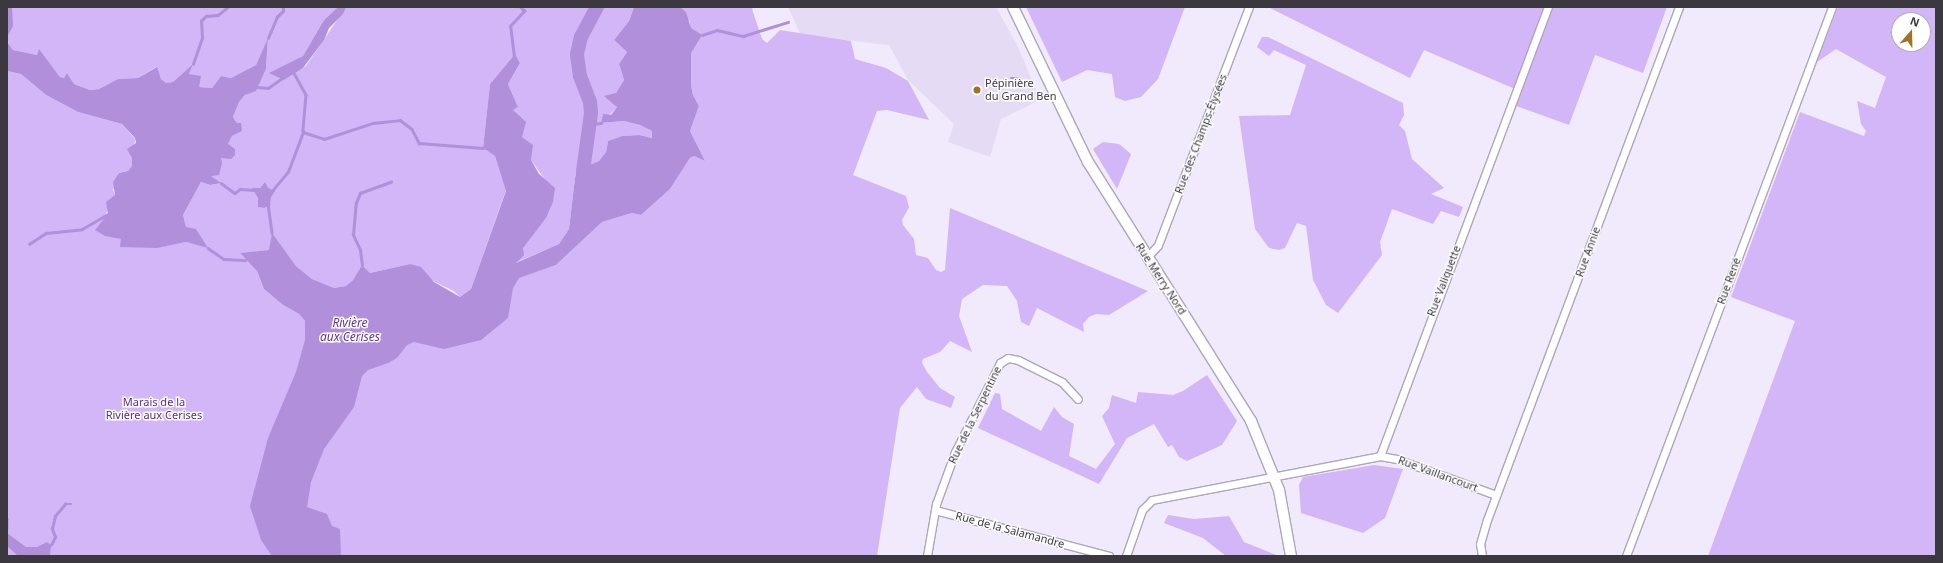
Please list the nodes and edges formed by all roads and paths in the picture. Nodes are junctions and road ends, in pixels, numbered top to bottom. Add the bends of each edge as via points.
1 (1013, 7) edge
2 (1249, 7) edge
3 (1548, 7) edge
4 (1679, 7) edge
5 (1832, 7) edge
6 (1147, 257) junction
7 (1078, 399) dead end
8 (1380, 456) junction
9 (1275, 475) junction
10 (1496, 495) junction
11 (935, 510) junction
12 (927, 556) edge
13 (1109, 556) edge
14 (1126, 556) edge
15 (1292, 556) edge
16 (1482, 556) edge
17 (1626, 556) edge

1 - 6 main road, Rue Merry Nord via 1076,142
2 - 6 street, Rue des Champs-Élysées via 1158,245
3 - 8 street, Rue Valiquette
4 - 10 street, Rue Annie
5 - 17 street, Rue René
6 - 9 main road, Rue Merry Nord via 1241,403
7 - 11 street, Rue de la Serpentine via 1057,379 1018,360 1002,361 960,441
8 - 9 street
8 - 10 street, Rue Vaillancourt via 1397,459
9 - 14 street via 1152,500 1142,510
9 - 15 main road, Rue Merry Nord via 1287,520
10 - 16 street via 1480,544
11 - 12 street, Rue de la Serpentine
11 - 13 street, Rue de la Salamandre

